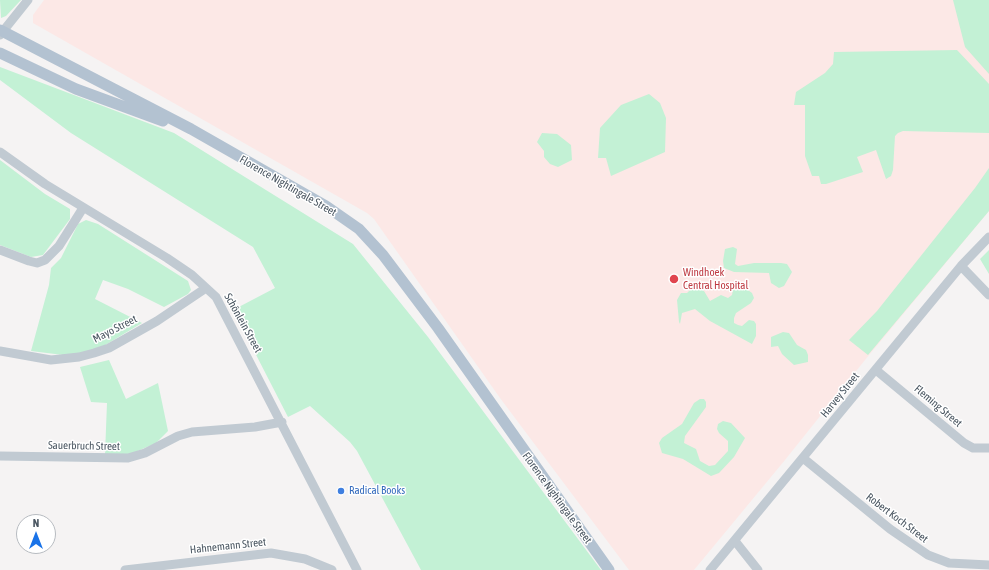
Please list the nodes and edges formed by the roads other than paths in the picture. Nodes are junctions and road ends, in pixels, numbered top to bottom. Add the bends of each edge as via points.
1 (28, 0) edge
2 (1, 32) edge
3 (0, 53) edge
4 (0, 152) edge
5 (83, 208) junction
6 (989, 237) edge
7 (0, 250) edge
8 (961, 266) junction
9 (206, 288) junction
10 (989, 295) edge
11 (0, 350) edge
12 (876, 370) junction
13 (282, 422) junction
14 (505, 425) junction
15 (989, 448) edge
16 (0, 456) edge
17 (803, 458) junction
18 (735, 541) junction
19 (989, 566) edge
20 (125, 570) edge
21 (332, 570) edge
22 (357, 570) edge
23 (609, 570) edge
24 (710, 570) edge
25 (758, 570) edge

1 - 2 street
2 - 14 main road, Florence Nightingale Street via 191,130 326,206 359,229 396,272
3 - 14 main road, Florence Nightingale Street via 57,81 177,127 342,222 378,257 490,410
4 - 5 street, Schönlein Street
5 - 7 street via 59,246 45,260 29,261
5 - 9 street, Schönlein Street via 167,258
6 - 8 street, Harvey Street
8 - 10 street
8 - 12 street, Harvey Street
9 - 11 street, Mayo Street via 157,321 109,348 94,353 51,360
9 - 13 street, Schönlein Street via 216,297
12 - 15 street, Fleming Street via 964,443 973,448
12 - 17 street, Harvey Street
13 - 16 street, Sauerbruch Street via 260,427 192,432 128,458
13 - 22 street, Schönlein Street
14 - 23 main road, Florence Nightingale Street
17 - 18 street, Harvey Street
17 - 19 street, Robert Koch Street via 890,529 928,556 949,563
18 - 24 street, Harvey Street
18 - 25 street
20 - 21 street, Hahnemann Street via 271,553 305,559

